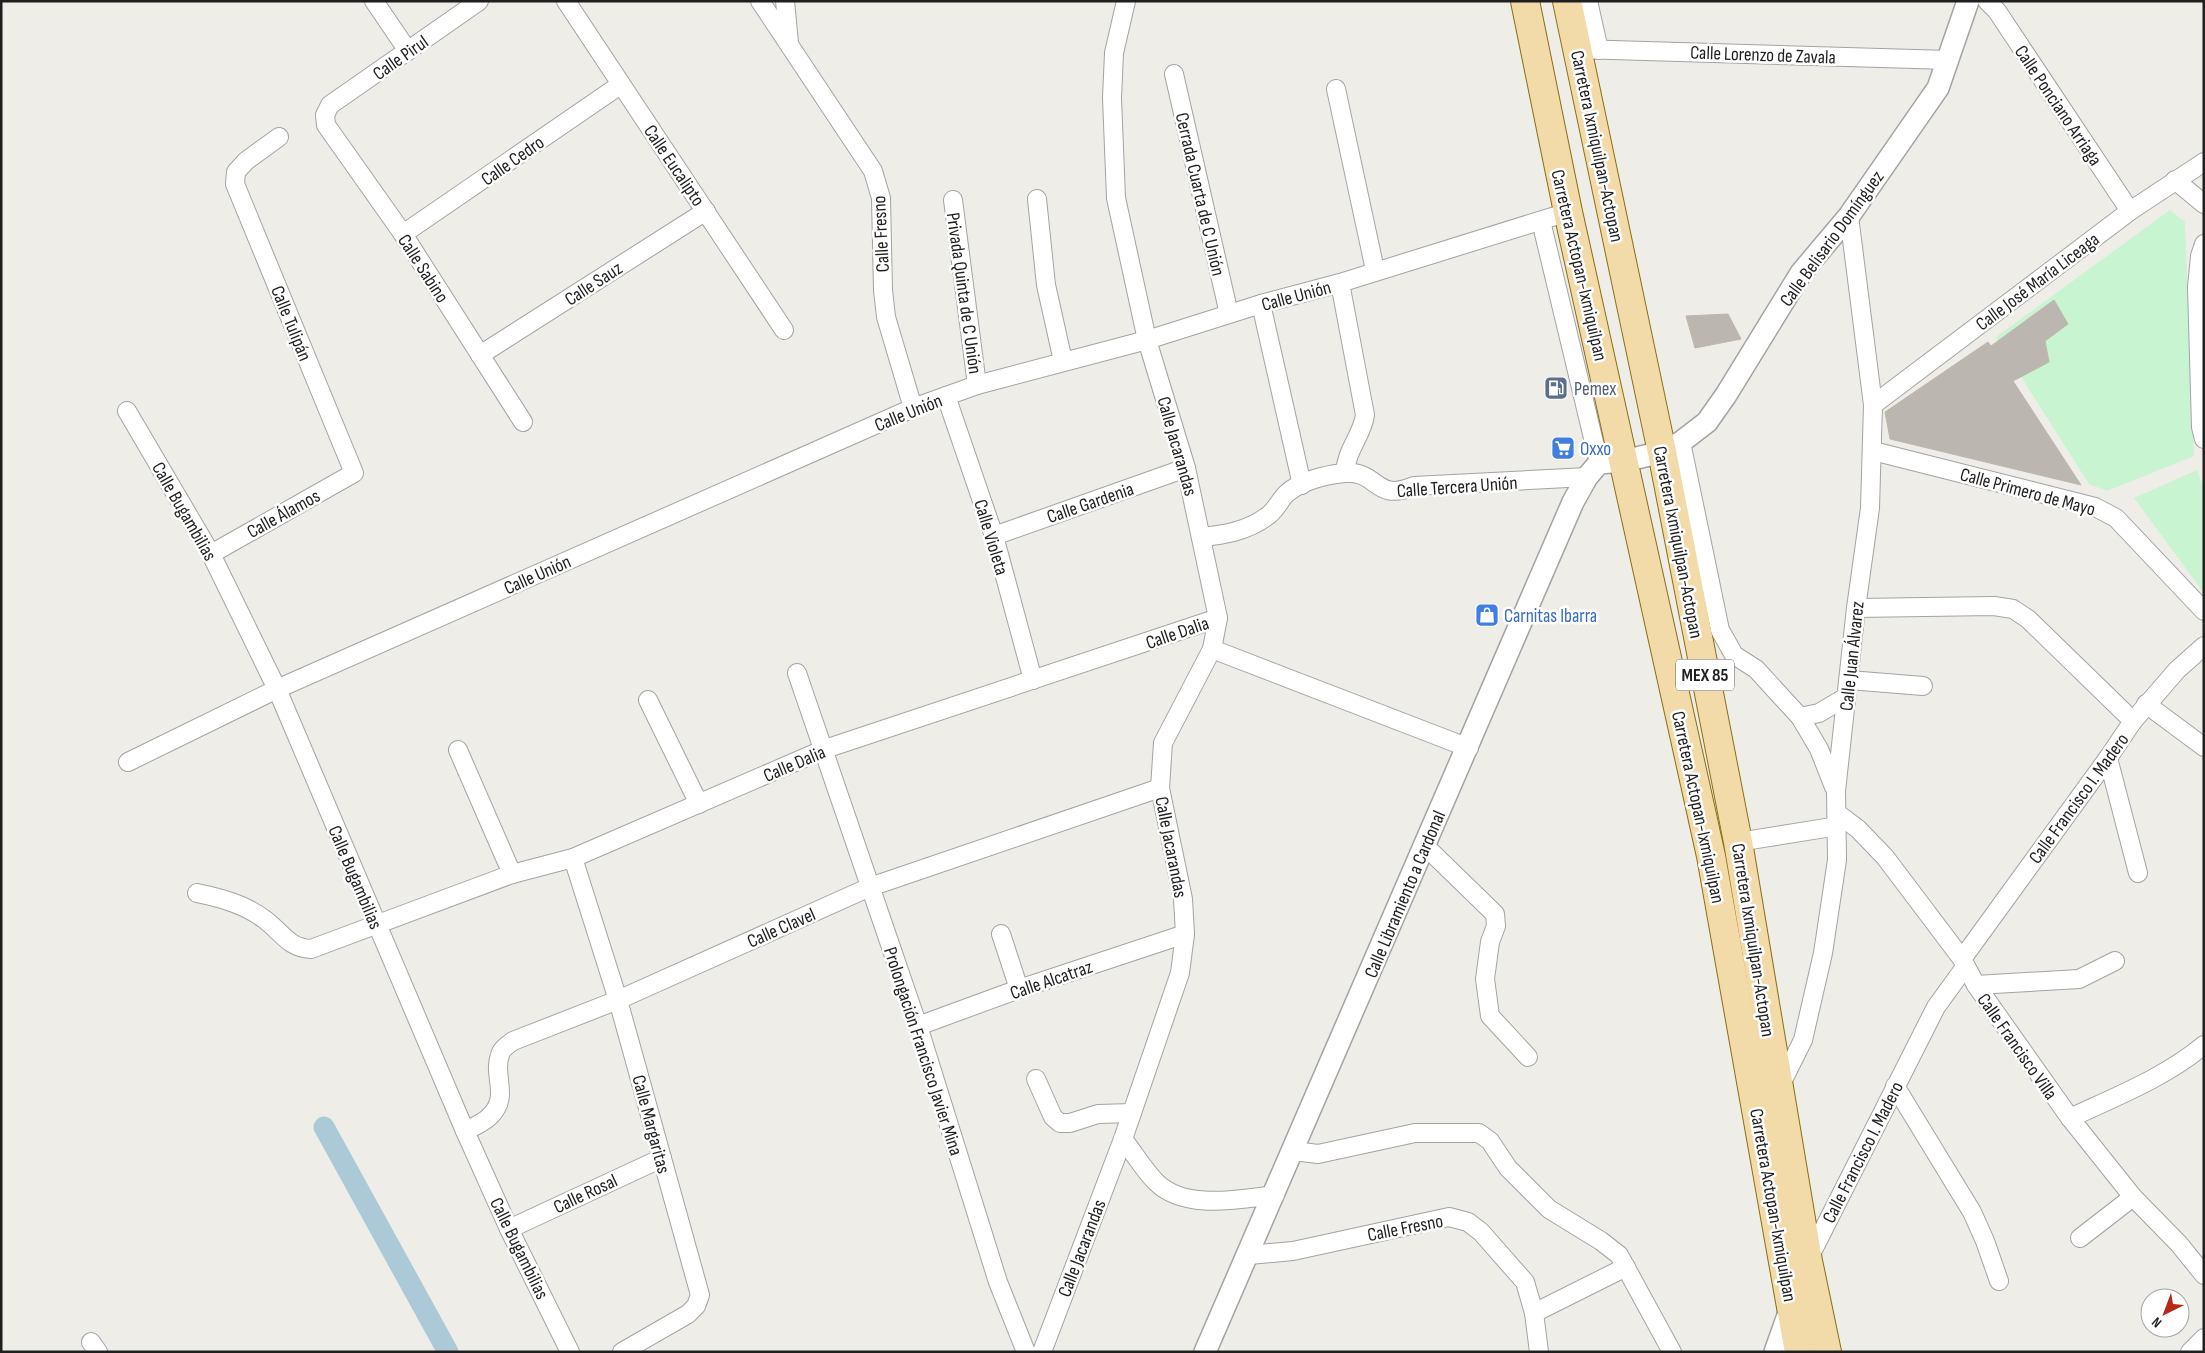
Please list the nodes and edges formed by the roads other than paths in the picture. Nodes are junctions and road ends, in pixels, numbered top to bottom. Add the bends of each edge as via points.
1 (374, 1) edge
2 (479, 1) edge
3 (566, 1) edge
4 (760, 1) edge
5 (786, 1) edge
6 (1126, 1) edge
7 (1525, 1) edge
8 (1567, 1) edge
9 (1588, 1) edge
10 (1968, 1) edge
11 (1987, 1) edge
12 (790, 44) junction
13 (1588, 49) junction
14 (408, 52) junction
15 (1949, 60) junction
16 (1174, 74) dead end
17 (620, 85) junction
18 (1336, 89) dead end
19 (325, 115) joint
20 (279, 137) dead end
21 (2204, 162) edge
22 (2175, 180) junction
23 (1037, 199) dead end
24 (953, 200) dead end
25 (2204, 204) edge
26 (706, 211) junction
27 (2130, 211) junction
28 (1568, 212) junction
29 (1849, 216) junction
30 (1541, 221) junction
31 (403, 234) junction
32 (2204, 244) edge
33 (1375, 270) junction
34 (1340, 283) junction
35 (1261, 304) junction
36 (1229, 314) junction
37 (784, 330) dead end
38 (1147, 340) junction
39 (480, 355) junction
40 (1063, 361) junction
41 (977, 385) junction
42 (946, 396) junction
43 (1873, 405) junction
44 (913, 408) junction
45 (127, 411) dead end
46 (523, 422) dead end
47 (2204, 439) edge
48 (1671, 447) junction
49 (1873, 451) junction
50 (1604, 467) junction
51 (1186, 468) junction
52 (354, 473) joint
53 (1345, 473) junction
54 (1302, 485) junction
55 (994, 536) junction
56 (1201, 537) junction
57 (211, 554) junction
58 (1856, 608) junction
59 (2204, 611) edge
60 (1218, 618) junction
61 (2204, 646) edge
62 (1212, 649) junction
63 (797, 673) dead end
64 (1033, 680) junction
65 (1923, 686) dead end
66 (1848, 688) junction
67 (277, 689) junction
68 (648, 700) dead end
69 (2146, 704) junction
70 (1800, 717) junction
71 (2133, 721) junction
72 (2204, 747) edge
73 (1469, 748) junction
74 (825, 749) junction
75 (458, 750) dead end
76 (2108, 758) junction
77 (128, 762) dead end
78 (1160, 788) junction
79 (1836, 790) junction
80 (699, 804) junction
81 (1838, 820) junction
82 (1738, 842) junction
83 (1424, 845) junction
84 (573, 858) junction
85 (2138, 873) dead end
86 (512, 874) junction
87 (870, 887) junction
88 (197, 893) dead end
89 (376, 925) junction
90 (1000, 934) dead end
91 (1185, 934) junction
92 (2115, 961) dead end
93 (1964, 963) junction
94 (1976, 985) junction
95 (1019, 989) junction
96 (618, 1000) junction
97 (918, 1026) junction
98 (2204, 1045) edge
99 (1528, 1057) dead end
100 (1036, 1079) dead end
101 (1895, 1086) junction
102 (1778, 1089) junction
103 (1132, 1114) junction
104 (2070, 1118) junction
105 (465, 1131) junction
106 (1123, 1140) junction
107 (1294, 1151) junction
108 (662, 1158) junction
109 (1275, 1195) junction
110 (2134, 1197) junction
111 (509, 1228) junction
112 (2080, 1238) dead end
113 (1249, 1254) junction
114 (1808, 1261) junction
115 (1626, 1267) junction
116 (2204, 1275) edge
117 (1999, 1281) dead end
118 (1792, 1306) junction
119 (1534, 1313) junction
120 (2204, 1338) edge
121 (570, 1352) edge
122 (622, 1352) edge
123 (1026, 1352) edge
124 (1042, 1352) edge
125 (1205, 1352) edge
126 (1538, 1352) edge
127 (1672, 1352) edge
128 (1775, 1352) edge
129 (1800, 1352) edge
130 (1827, 1352) edge
131 (2190, 1352) edge

1 - 14 street
2 - 14 street, Calle Pirul
3 - 17 street, Calle Eucalipto
4 - 12 street, Calle Fresno
5 - 12 street
6 - 38 street, Calle Jacarandas via 1114,52 1112,98 1116,198
7 - 28 main road, Carretera Actopan-Ixmiquilpan / MEX 85
8 - 13 main road, Carretera Ixmiquilpan-Actopan / MEX 85
9 - 13 street
10 - 15 street, Calle Belisario Domínguez
11 - 27 street, Calle Ponciano Arriaga via 1997,11
12 - 44 street, Calle Fresno via 873,171 881,198 886,318
13 - 15 street, Calle Lorenzo de Zavala
13 - 48 main road, Carretera Ixmiquilpan-Actopan / MEX 85
14 - 19 street, Calle Pirul via 330,105
15 - 29 street, Calle Belisario Domínguez via 1938,88
16 - 36 street, Cerrada Cuarta de C Unión
17 - 26 street, Calle Eucalipto
17 - 31 street, Calle Cedro
18 - 33 street
19 - 31 street, Calle Sabino via 326,125
20 - 52 street, Calle Tulipán via 246,161 236,172 234,184
21 - 22 street, Calle José María Liceaga
22 - 25 street
22 - 27 street, Calle José María Liceaga
23 - 40 street via 1046,285
24 - 41 street, Privada Quinta de C Unión
26 - 37 street, Calle Eucalipto
26 - 39 street, Calle Sauz
27 - 43 street, Calle José María Liceaga
28 - 30 street, Calle Unión
28 - 50 main road, Carretera Actopan-Ixmiquilpan / MEX 85
29 - 43 street, Calle Juan Álvarez
29 - 48 street, Calle Belisario Domínguez via 1801,273 1707,422
30 - 33 street, Calle Unión
30 - 50 street
31 - 39 street, Calle Sabino
32 - 47 street via 2196,287
33 - 34 street, Calle Unión
34 - 35 street, Calle Unión
34 - 53 street via 1366,415 1364,429 1346,460
35 - 36 street, Calle Unión
35 - 54 street
36 - 38 street, Calle Unión
38 - 40 street, Calle Unión
38 - 51 street, Calle Jacarandas
39 - 46 street, Calle Sabino
40 - 41 street, Calle Unión
41 - 42 street, Calle Unión
42 - 44 street, Calle Unión
42 - 55 street, Calle Violeta
43 - 49 street, Calle Juan Álvarez
44 - 67 street, Calle Unión
45 - 57 street, Calle Bugambilias
48 - 50 street
48 - 70 street via 1720,630 1734,655 1756,669
48 - 82 main road, Carretera Ixmiquilpan-Actopan / MEX 85
49 - 58 street, Calle Juan Álvarez via 1870,508
49 - 59 street, Calle Primero de Mayo via 2095,507 2116,518
50 - 53 street, Calle Tercera Unión via 1414,486 1399,493 1385,491 1366,476
50 - 73 street, Calle Libramiento a Cardonal via 1574,502
50 - 118 main road, Carretera Actopan-Ixmiquilpan / MEX 85 via 1711,856
51 - 55 street, Calle Gardenia
51 - 56 street, Calle Jacarandas
52 - 57 street, Calle Álamos
53 - 54 street, Calle Tercera Unión
54 - 56 street, Calle Tercera Unión via 1287,493 1268,516 1250,527
55 - 64 street, Calle Violeta
56 - 60 street, Calle Jacarandas
57 - 67 street, Calle Bugambilias
58 - 66 street, Calle Juan Álvarez
58 - 71 street via 1994,606 2013,609 2028,618
60 - 62 street, Calle Jacarandas
60 - 64 street, Calle Dalia
61 - 69 street, Calle Francisco I. Madero
62 - 73 street
62 - 78 street, Calle Jacarandas via 1163,743
63 - 74 street, Prolongación Francisco Javier Mina
64 - 74 street, Calle Dalia
65 - 66 street
66 - 70 street via 1819,713
66 - 79 street, Calle Juan Álvarez
67 - 77 street, Calle Unión
67 - 89 street, Calle Bugambilias
68 - 80 street
69 - 71 street, Calle Francisco I. Madero
69 - 72 street
70 - 79 street via 1819,749
71 - 76 street, Calle Francisco I. Madero
73 - 83 street, Calle Libramiento a Cardonal
74 - 80 street, Calle Dalia
74 - 87 street, Prolongación Francisco Javier Mina
75 - 86 street
76 - 85 street
76 - 93 street, Calle Francisco I. Madero
78 - 87 street, Calle Clavel
78 - 91 street, Calle Jacarandas via 1183,899
79 - 81 street, Calle Juan Álvarez
80 - 84 street, Calle Dalia
81 - 82 street
81 - 93 street, Calle Francisco Villa via 1858,829 1885,857
81 - 102 street, Calle Juan Álvarez via 1837,860 1823,953 1803,1040
82 - 102 main road, Carretera Ixmiquilpan-Actopan / MEX 85
83 - 99 street via 1495,914 1496,926 1490,942 1485,979 1490,1016
83 - 107 street, Calle Libramiento a Cardonal
84 - 86 street, Calle Dalia
84 - 96 street, Calle Margaritas
86 - 89 street, Calle Dalia
87 - 96 street, Calle Clavel
87 - 97 street, Prolongación Francisco Javier Mina
88 - 89 street, Calle Dalia via 230,900 264,919 298,949 311,949
89 - 105 street, Calle Bugambilias
90 - 95 street
91 - 95 street, Calle Alcatraz
91 - 103 street, Calle Jacarandas via 1180,973
92 - 94 street via 2079,979
93 - 94 street, Calle Francisco Villa
93 - 101 street, Calle Francisco I. Madero via 1936,1007
94 - 104 street, Calle Francisco Villa
95 - 97 street, Calle Alcatraz
96 - 105 street, Calle Clavel via 513,1040 500,1053 498,1066 502,1088 497,1106 489,1117
96 - 108 street, Calle Margaritas
97 - 123 street, Prolongación Francisco Javier Mina via 998,1282
98 - 104 street via 2191,1056 2137,1086
100 - 103 street via 1053,1117 1060,1123 1098,1114
101 - 114 street, Calle Francisco I. Madero
101 - 117 street via 1972,1212
102 - 114 main road, Carretera Ixmiquilpan-Actopan / MEX 85
103 - 106 street, Calle Jacarandas
104 - 110 street, Calle Francisco Villa
105 - 111 street, Calle Bugambilias
106 - 109 street via 1157,1183 1186,1199 1212,1202
106 - 124 street, Calle Jacarandas
107 - 109 street, Calle Libramiento a Cardonal
107 - 115 street via 1318,1154 1416,1134 1479,1133 1490,1141 1508,1168 1549,1209 1600,1240 1619,1255
108 - 111 street, Calle Rosal
108 - 122 street, Calle Margaritas via 700,1295 688,1314
109 - 113 street, Calle Libramiento a Cardonal
110 - 112 street
110 - 116 street, Calle Francisco Villa
111 - 121 street, Calle Bugambilias
113 - 119 street, Calle Fresno via 1293,1250 1449,1217 1468,1222 1481,1232 1525,1282
113 - 125 street, Calle Libramiento a Cardonal
114 - 118 street
114 - 130 main road, Carretera Ixmiquilpan-Actopan / MEX 85
115 - 119 street
115 - 127 street
118 - 128 street
118 - 129 main road, Carretera Actopan-Ixmiquilpan / MEX 85
119 - 126 street, Calle Fresno
120 - 131 street

